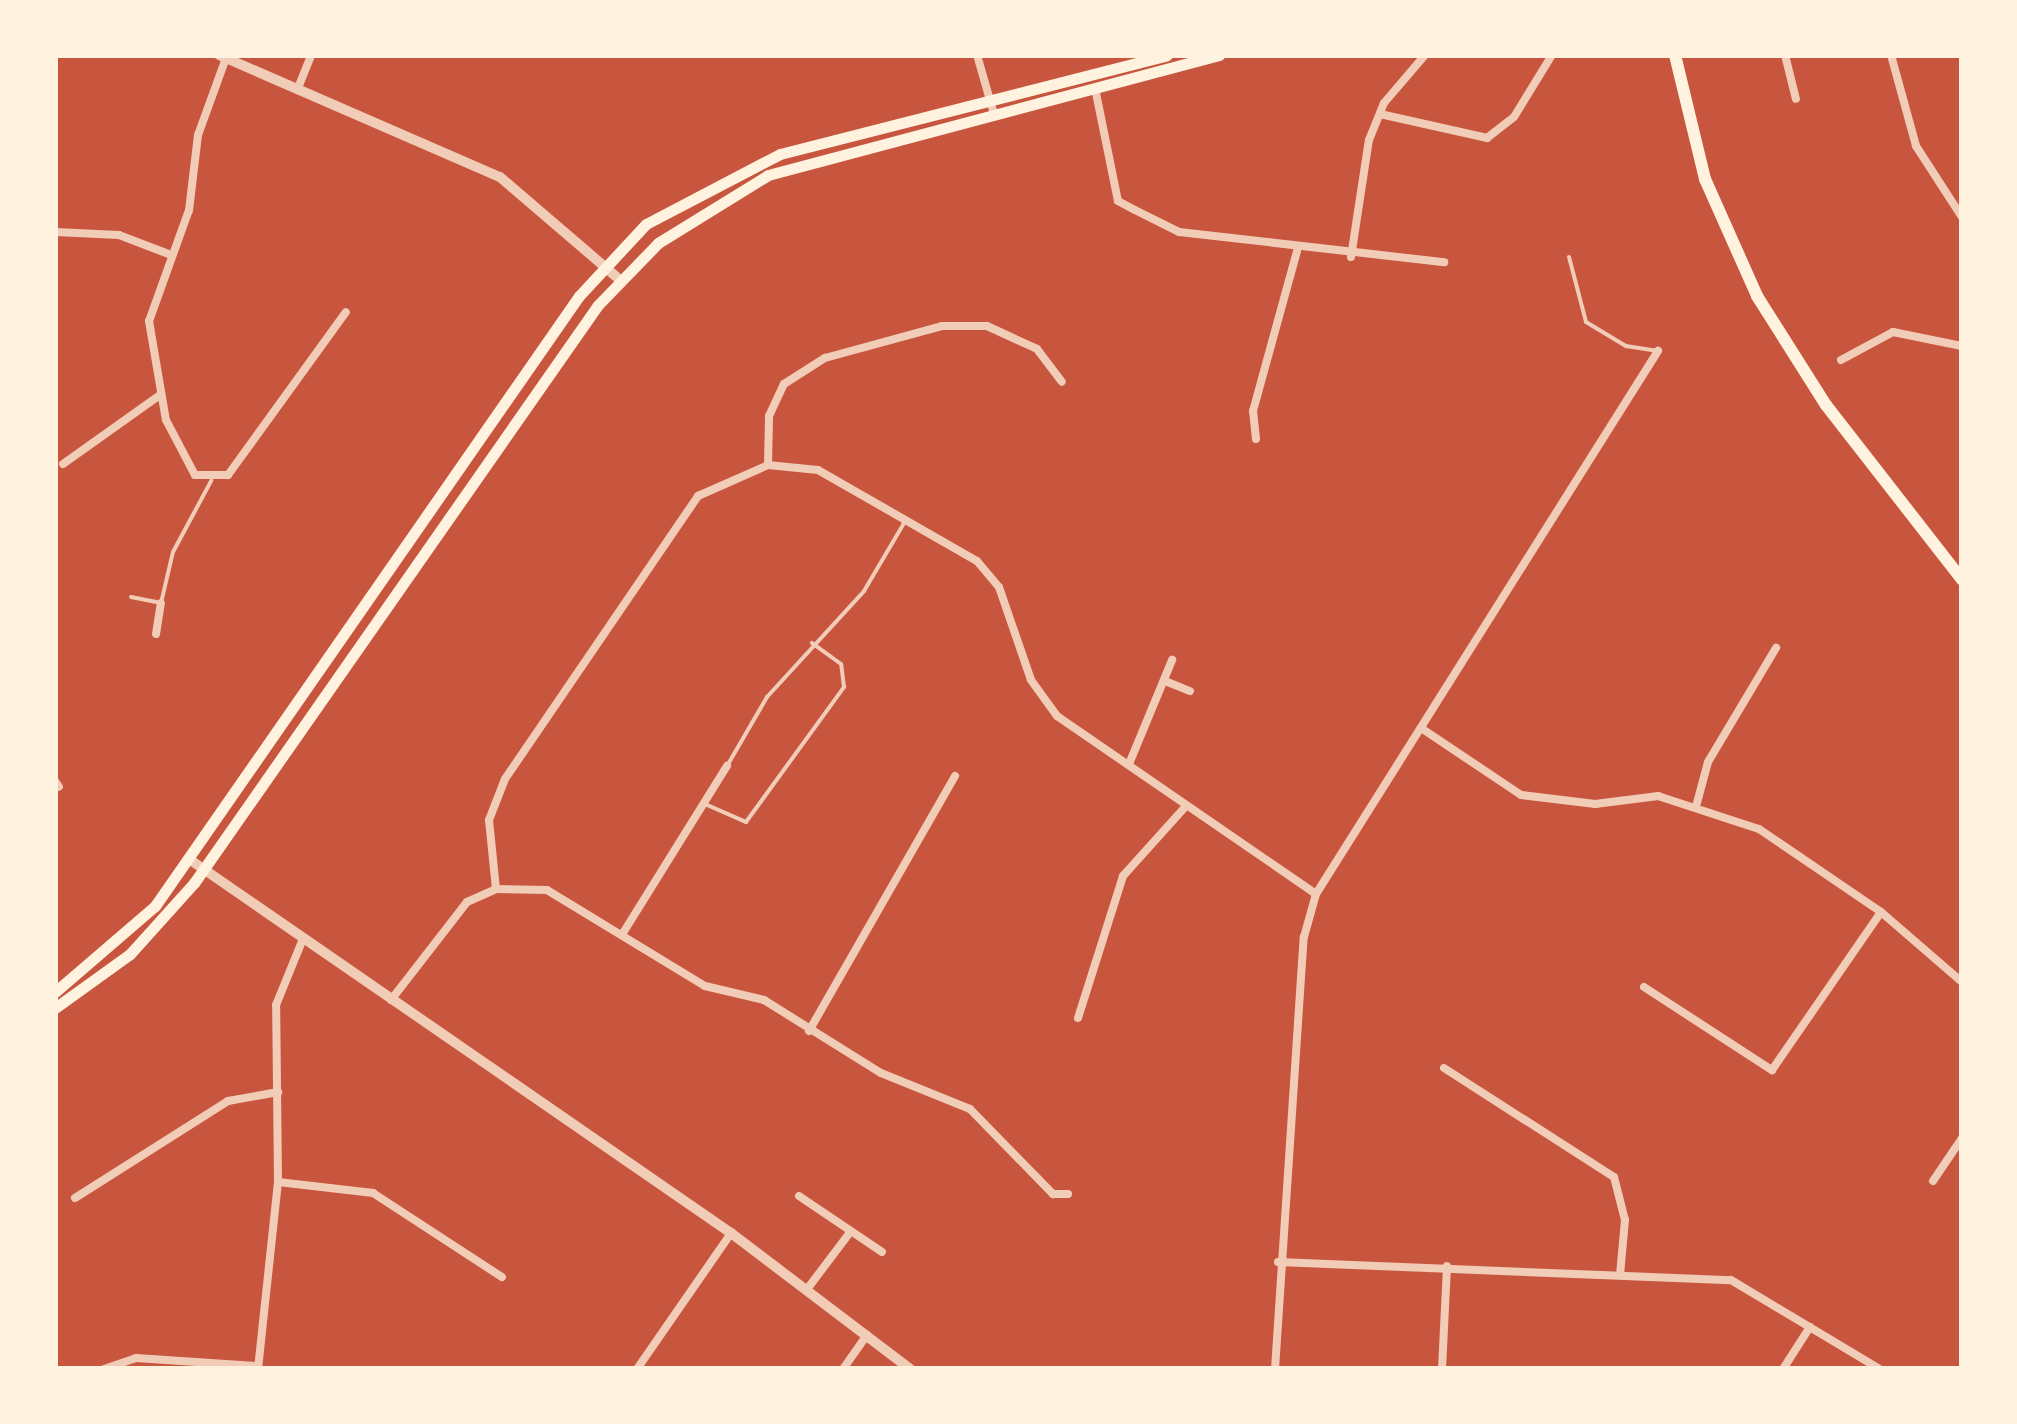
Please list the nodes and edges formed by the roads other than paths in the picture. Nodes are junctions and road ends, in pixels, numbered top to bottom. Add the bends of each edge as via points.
1 (311, 55) edge
2 (977, 55) edge
3 (1167, 55) edge
4 (1218, 55) edge
5 (1425, 55) edge
6 (1552, 55) edge
7 (1675, 55) edge
8 (1786, 55) edge
9 (1891, 55) edge
10 (222, 56) edge
11 (298, 88) junction
12 (1095, 88) junction
13 (1796, 98) dead end
14 (988, 100) junction
15 (994, 114) junction
16 (1380, 114) junction
17 (1962, 217) edge
18 (55, 232) edge
19 (1297, 251) junction
20 (171, 255) junction
21 (1351, 258) junction
22 (1568, 258) dead end
23 (1444, 262) dead end
24 (604, 264) junction
25 (620, 279) junction
26 (346, 312) dead end
27 (1962, 346) edge
28 (1658, 351) joint
29 (1841, 360) dead end
30 (1062, 382) dead end
31 (160, 396) junction
32 (1256, 439) dead end
33 (63, 464) dead end
34 (768, 465) junction
35 (211, 481) junction
36 (906, 518) junction
37 (1962, 580) edge
38 (131, 597) dead end
39 (162, 603) junction
40 (156, 634) dead end
41 (810, 642) junction
42 (1776, 648) dead end
43 (1172, 660) dead end
44 (1165, 681) junction
45 (1190, 691) dead end
46 (1421, 728) junction
47 (1129, 764) junction
48 (727, 766) joint
49 (955, 776) dead end
50 (701, 801) junction
51 (1697, 804) junction
52 (1186, 806) junction
53 (189, 860) junction
54 (204, 870) junction
55 (496, 890) junction
56 (1316, 894) junction
57 (1881, 912) junction
58 (623, 933) junction
59 (304, 939) junction
60 (1962, 982) edge
61 (1644, 987) dead end
62 (55, 992) edge
63 (391, 1000) junction
64 (55, 1008) edge
65 (1078, 1018) dead end
66 (809, 1031) junction
67 (1444, 1068) dead end
68 (278, 1092) junction
69 (1962, 1138) edge
70 (1933, 1180) dead end
71 (278, 1182) junction
72 (1068, 1194) dead end
73 (799, 1196) dead end
74 (74, 1198) dead end
75 (851, 1231) junction
76 (730, 1233) junction
77 (882, 1252) dead end
78 (1278, 1262) junction
79 (1447, 1266) junction
80 (1620, 1275) junction
81 (502, 1277) dead end
82 (808, 1288) junction
83 (1810, 1327) junction
84 (867, 1334) junction
85 (258, 1367) edge
86 (104, 1369) edge
87 (637, 1369) edge
88 (843, 1369) edge
89 (910, 1369) edge
90 (1275, 1369) edge
91 (1442, 1369) edge
92 (1783, 1369) edge
93 (1880, 1369) edge

1 - 11 street
2 - 14 street
3 - 14 main road
4 - 12 main road
5 - 16 street
6 - 16 street via 1514,117 1487,138
7 - 37 main road via 1705,179 1757,296 1826,405
8 - 13 street
9 - 17 street via 1916,146
10 - 11 street
10 - 20 street
11 - 24 street via 500,177
12 - 15 main road
12 - 19 street via 1118,201 1180,232
14 - 15 street
14 - 24 main road via 729,175 681,198
15 - 25 main road via 768,175 692,216
16 - 21 street
18 - 20 street via 119,235
19 - 21 street
19 - 32 street via 1253,411
20 - 31 street via 150,321
21 - 23 street
22 - 28 lane via 1586,322 1626,346
24 - 25 street
24 - 53 main road
25 - 54 main road
26 - 35 street via 267,426
27 - 29 street via 1893,332
28 - 46 street
30 - 34 street via 1036,349 987,326 942,326 825,358 784,384 769,416
31 - 33 street
31 - 35 street via 195,476
34 - 36 street via 818,470
34 - 55 street via 698,496 505,779 490,820
35 - 39 lane via 173,552
36 - 41 lane via 864,591
36 - 47 street via 977,562 999,586 1032,680 1058,716
38 - 39 lane
39 - 40 street
41 - 48 lane via 754,714
41 - 50 lane via 846,674 799,746 746,822
42 - 51 street via 1708,762
43 - 44 street
44 - 45 street
44 - 47 street
46 - 51 street via 1520,794
46 - 56 street
47 - 52 street
48 - 50 street
49 - 66 street
50 - 58 street via 673,865
51 - 57 street via 1759,829
52 - 56 street
52 - 65 street via 1122,876
53 - 54 street
53 - 62 main road via 125,938
54 - 59 street
54 - 64 main road via 130,954
55 - 58 street via 547,890
55 - 63 street via 447,918
56 - 78 street via 1304,937
57 - 60 street
57 - 61 street via 1772,1070
58 - 66 street via 705,986 764,1000
59 - 63 street
59 - 68 street via 278,992
63 - 76 street
66 - 72 street via 970,1109 1053,1194
67 - 80 street via 1614,1177 1625,1220
68 - 71 street
68 - 74 street via 228,1101
69 - 70 street
71 - 81 street via 372,1194
71 - 85 street
73 - 75 street
75 - 77 street
75 - 82 street
76 - 82 street
76 - 87 street
78 - 79 street
78 - 90 street
79 - 80 street
79 - 91 street
80 - 83 street via 1731,1280
82 - 84 street
83 - 92 street
83 - 93 street
84 - 88 street
84 - 89 street
85 - 86 street via 136,1358

